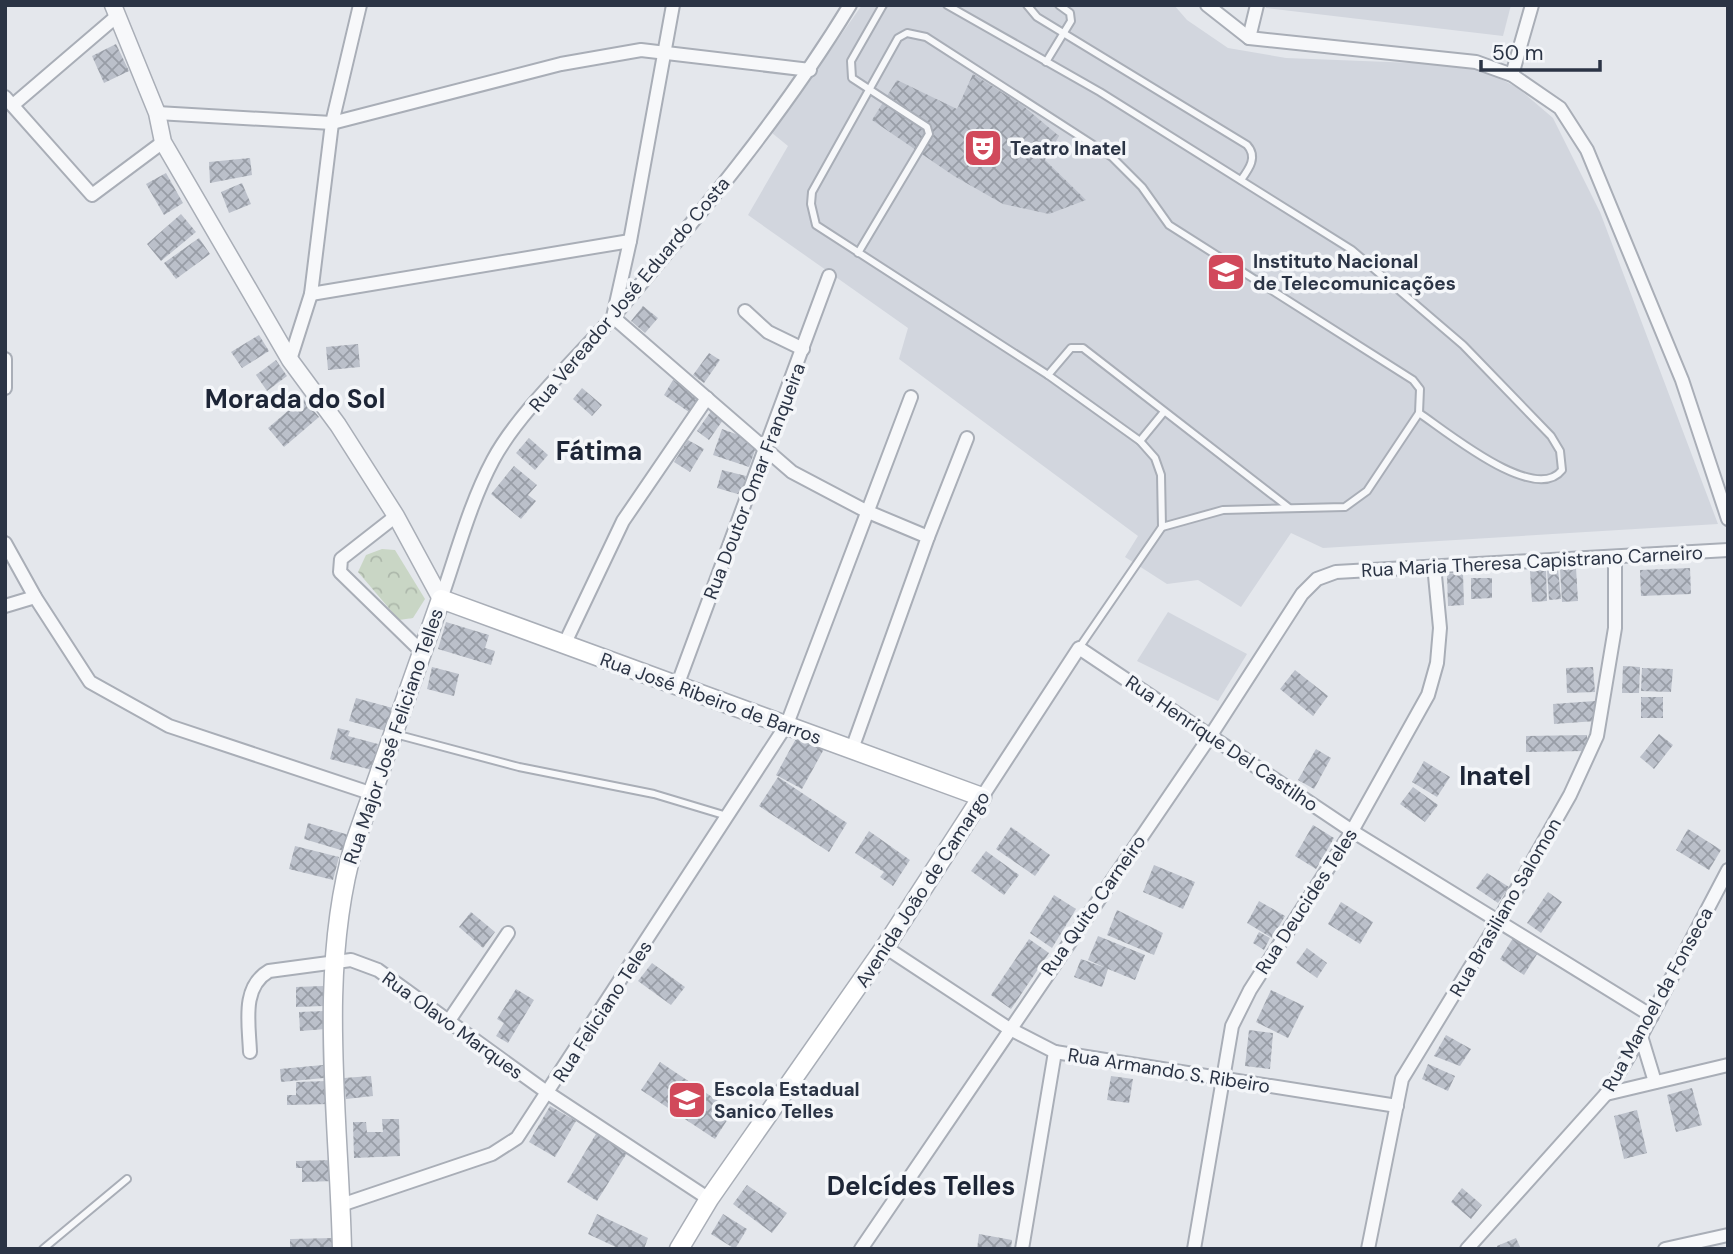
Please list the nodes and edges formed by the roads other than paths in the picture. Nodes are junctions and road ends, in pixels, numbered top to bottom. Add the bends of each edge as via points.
1 (360, 5) edge
2 (673, 5) edge
3 (850, 5) edge
4 (883, 5) edge
5 (947, 5) edge
6 (1027, 5) edge
7 (1059, 5) edge
8 (1208, 5) edge
9 (1257, 5) edge
10 (1532, 5) edge
11 (115, 11) edge
12 (1063, 33) junction
13 (1249, 38) junction
14 (664, 51) junction
15 (1046, 62) junction
16 (810, 70) junction
17 (1513, 75) junction
18 (869, 91) junction
19 (9, 101) edge
20 (157, 113) junction
21 (332, 123) junction
22 (163, 142) junction
23 (1241, 180) junction
24 (630, 241) junction
25 (858, 253) junction
26 (829, 276) dead end
27 (311, 294) junction
28 (744, 311) dead end
29 (613, 317) junction
30 (803, 349) junction
31 (5, 359) edge
32 (290, 359) junction
33 (1048, 375) junction
34 (5, 388) edge
35 (911, 397) dead end
36 (707, 398) junction
37 (1163, 413) junction
38 (1419, 413) junction
39 (967, 438) dead end
40 (1140, 440) junction
41 (766, 448) junction
42 (1288, 507) junction
43 (866, 511) junction
44 (396, 516) junction
45 (1728, 519) edge
46 (1162, 527) junction
47 (928, 537) junction
48 (5, 543) edge
49 (1728, 550) edge
50 (1615, 559) junction
51 (1434, 565) junction
52 (1336, 572) joint
53 (35, 597) junction
54 (440, 599) junction
55 (5, 606) edge
56 (564, 645) junction
57 (1079, 648) junction
58 (422, 652) junction
59 (677, 686) junction
60 (787, 724) junction
61 (393, 733) junction
62 (1211, 734) junction
63 (852, 749) junction
64 (373, 794) junction
65 (982, 797) junction
66 (729, 817) junction
67 (1352, 831) junction
68 (1728, 870) edge
69 (1499, 922) junction
70 (508, 933) dead end
71 (885, 947) junction
72 (332, 965) junction
73 (1652, 1016) junction
74 (448, 1022) junction
75 (1008, 1028) junction
76 (1641, 1036) junction
77 (250, 1052) dead end
78 (1055, 1052) junction
79 (1728, 1065) edge
80 (1224, 1080) junction
81 (1655, 1082) junction
82 (548, 1093) junction
83 (1606, 1094) junction
84 (1397, 1106) junction
85 (127, 1179) dead end
86 (709, 1199) junction
87 (341, 1205) junction
88 (1728, 1235) edge
89 (43, 1249) edge
90 (342, 1249) edge
91 (679, 1249) edge
92 (860, 1249) edge
93 (1022, 1249) edge
94 (1194, 1249) edge
95 (1368, 1249) edge
96 (1467, 1249) edge
97 (1665, 1249) edge

1 - 21 street
2 - 14 street
3 - 16 street, Rua Vereador José Eduardo Costa
4 - 18 lane via 851,61 852,78
5 - 15 lane
6 - 12 lane via 1031,13
7 - 12 lane via 1072,16
8 - 13 street
9 - 13 street
10 - 17 street
11 - 19 street
11 - 20 street
12 - 15 lane
12 - 23 lane via 1247,145 1252,161
13 - 17 street via 1450,58
14 - 16 street
14 - 21 street via 642,50 561,64
14 - 24 street
15 - 23 lane
16 - 29 street, Rua Vereador José Eduardo Costa
17 - 45 street via 1560,108 1587,150 1682,380
18 - 25 lane via 812,192 811,204 816,225
18 - 25 lane via 927,127 929,134
18 - 38 lane via 898,38 906,33 926,37 1112,157 1142,187 1168,225 1413,380 1420,389
19 - 22 street via 92,195
20 - 21 street
20 - 22 street
21 - 27 street
22 - 32 street
23 - 38 lane via 1352,250 1423,308 1551,436 1560,451 1562,470 1545,480 1519,477
24 - 27 street
24 - 29 street
25 - 33 lane
26 - 30 street, Rua Doutor Omar Franqueira
27 - 32 street
28 - 30 street via 768,332
29 - 36 street
29 - 54 street, Rua Vereador José Eduardo Costa via 506,439 493,460
30 - 41 street, Rua Doutor Omar Franqueira
31 - 34 street
32 - 44 street
33 - 37 lane via 1071,348 1083,348
33 - 40 lane
35 - 43 street, Rua Feliciano Teles
36 - 41 street
36 - 56 street via 623,521
37 - 40 lane
37 - 42 lane
38 - 42 lane via 1357,500 1330,510
39 - 47 street
40 - 46 lane via 1155,458 1161,475
41 - 43 street via 792,472
41 - 59 street, Rua Doutor Omar Franqueira
42 - 46 lane via 1223,510
43 - 47 street
43 - 60 street, Rua Feliciano Teles
44 - 54 street
44 - 58 street via 341,559 340,572
46 - 57 lane, Avenida João de Camargo
47 - 63 street
48 - 53 street
49 - 50 street, Rua Maria Theresa Capistrano Carneiro
50 - 51 street, Rua Maria Theresa Capistrano Carneiro
50 - 69 street, Rua Brasiliano Salomon via 1615,628 1597,736 1570,795
51 - 52 street, Rua Maria Theresa Capistrano Carneiro
51 - 67 street, Rua Deucides Teles via 1440,628 1428,695
52 - 62 street, Rua Quito Carneiro via 1317,579 1301,594
53 - 55 street
53 - 64 street via 90,682 169,726
54 - 56 main road, Rua José Ribeiro de Barros
54 - 58 main road, Rua Major José Feliciano Telles
56 - 59 main road, Rua José Ribeiro de Barros
57 - 62 street, Rua Henrique Del Castilho
57 - 65 street, Avenida João de Camargo
58 - 61 main road, Rua Major José Feliciano Telles
59 - 60 main road, Rua José Ribeiro de Barros
60 - 63 main road, Rua José Ribeiro de Barros
60 - 66 street, Rua Feliciano Teles
61 - 64 main road, Rua Major José Feliciano Telles
61 - 66 lane via 519,767 654,794
62 - 67 street, Rua Henrique Del Castilho
62 - 75 street, Rua Quito Carneiro
63 - 65 main road, Rua José Ribeiro de Barros
64 - 72 main road, Rua Major José Feliciano Telles via 347,868
65 - 71 main road, Avenida João de Camargo
66 - 82 street, Rua Feliciano Teles
67 - 69 street, Rua Henrique Del Castilho
67 - 80 street, Rua Deucides Teles via 1250,990 1232,1026
68 - 73 street, Rua Manoel da Fonseca
69 - 73 street, Rua Henrique Del Castilho
69 - 84 street, Rua Brasiliano Salomon via 1402,1079
70 - 74 street
71 - 75 street, Rua Armando S. Ribeiro
71 - 86 main road, Avenida João de Camargo
72 - 74 street, Rua Olavo Marques via 351,960 377,970
72 - 77 street, Rua Olavo Marques via 269,971 257,978 249,998
72 - 87 main road, Rua Major José Feliciano Telles
73 - 76 street, Rua Manoel da Fonseca
74 - 82 street, Rua Olavo Marques
75 - 78 street, Rua Armando S. Ribeiro
75 - 92 street, Rua Quito Carneiro
76 - 81 street
76 - 83 street, Rua Manoel da Fonseca
78 - 80 street, Rua Armando S. Ribeiro
78 - 93 street
79 - 81 street
80 - 84 street, Rua Armando S. Ribeiro
80 - 94 street, Rua Deucides Teles
81 - 83 street
82 - 86 street, Rua Olavo Marques
82 - 87 street, Rua Feliciano Teles via 517,1139 492,1154
83 - 96 street, Rua Manoel da Fonseca
84 - 95 street, Rua Brasiliano Salomon
85 - 89 lane
86 - 91 main road, Avenida João de Camargo
87 - 90 main road, Rua Major José Feliciano Telles
88 - 97 street

